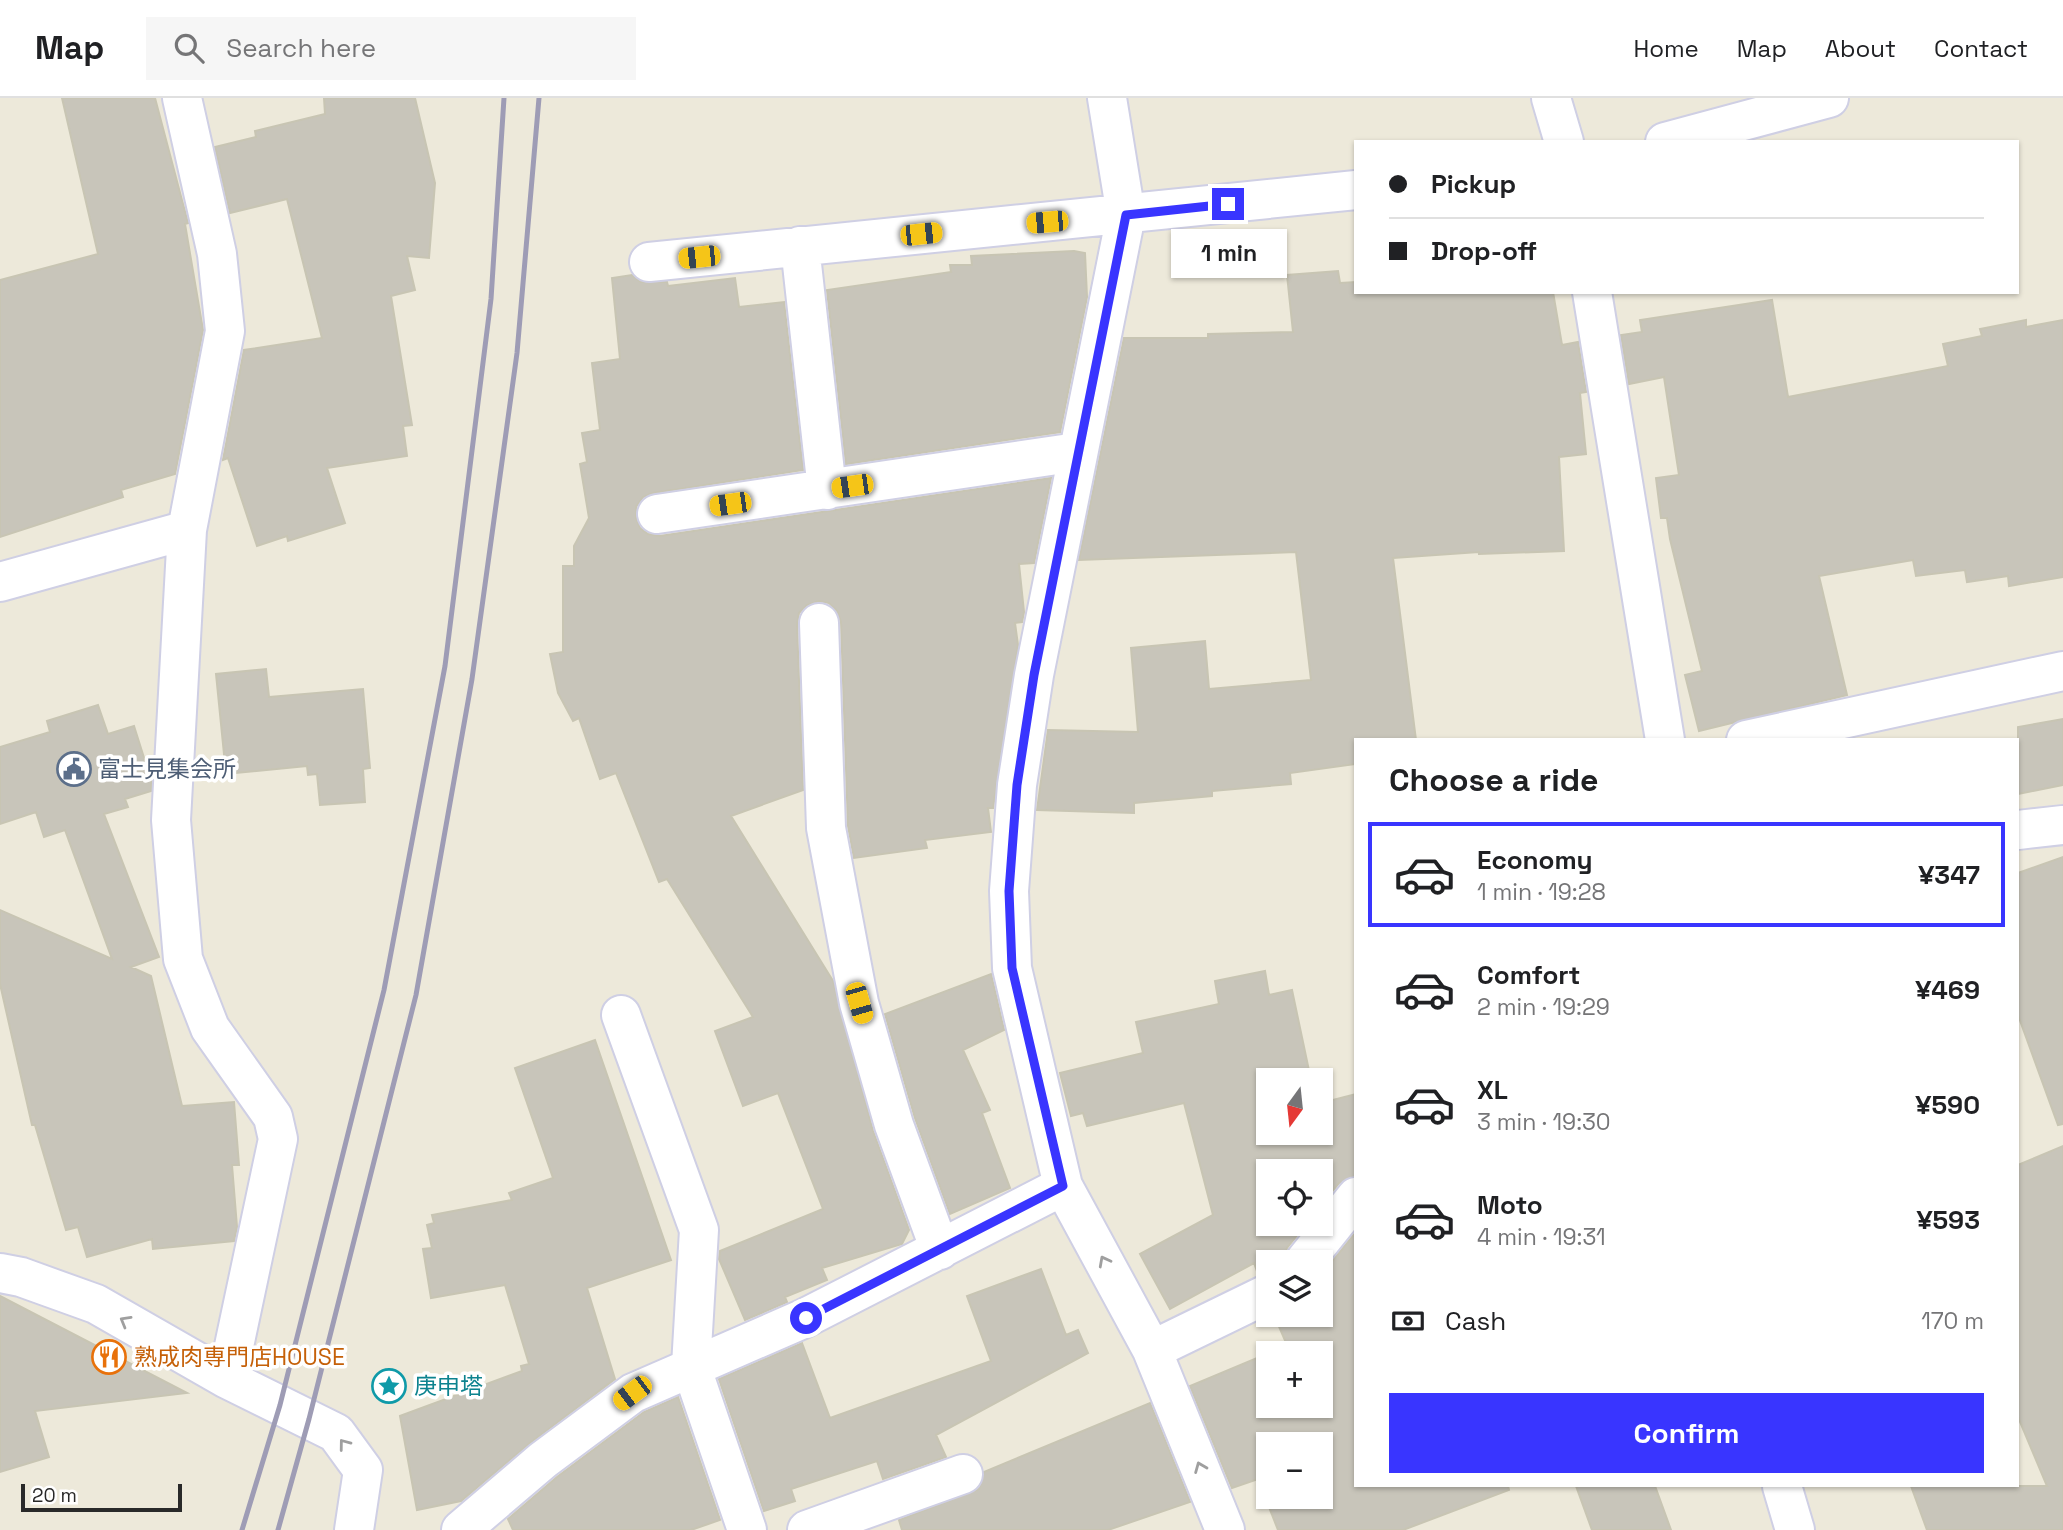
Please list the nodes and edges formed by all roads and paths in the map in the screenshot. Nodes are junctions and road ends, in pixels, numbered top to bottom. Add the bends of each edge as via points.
1 (182, 98) edge
2 (1107, 98) edge
3 (1551, 98) edge
4 (1829, 98) edge
5 (1563, 140) edge
6 (1672, 140) edge
7 (1354, 190) edge
8 (1126, 215) junction
9 (800, 246) junction
10 (649, 262) dead end
11 (1592, 294) edge
12 (1077, 452) junction
13 (827, 490) junction
14 (657, 514) dead end
15 (187, 530) junction
16 (0, 582) edge
17 (819, 623) dead end
18 (2063, 671) edge
19 (1665, 738) edge
20 (1755, 738) edge
21 (2063, 825) edge
22 (2019, 830) edge
23 (621, 1015) dead end
24 (1063, 1186) junction
25 (1354, 1200) edge
26 (1314, 1250) edge
27 (940, 1251) junction
28 (0, 1273) edge
29 (1256, 1299) edge
30 (1152, 1350) junction
31 (691, 1366) junction
32 (227, 1379) junction
33 (963, 1474) dead end
34 (1782, 1487) edge
35 (354, 1530) edge
36 (461, 1530) edge
37 (747, 1530) edge
38 (807, 1530) edge
39 (1225, 1530) edge
40 (1796, 1530) edge

1 - 15 street via 217,254 225,331
2 - 8 street
3 - 5 street
4 - 6 street
7 - 8 street
8 - 9 street
8 - 12 street
9 - 10 street
9 - 13 street
11 - 19 street
12 - 13 street
12 - 24 street via 1034,675 1017,785 1009,891 1012,968
13 - 14 street
15 - 16 street
15 - 32 street via 171,820 183,960 210,1028 274,1117 278,1139
17 - 27 street via 827,828 859,1003 894,1125
18 - 20 street
21 - 22 street
23 - 31 street via 699,1230
24 - 27 street
30 -> 24 street
25 - 26 street
27 - 31 street via 806,1318
32 -> 28 street via 96,1304
29 - 30 street
39 -> 30 street
31 - 36 street via 632,1393
31 - 37 street
35 -> 32 street via 363,1470 336,1433
33 - 38 street
34 - 40 street

